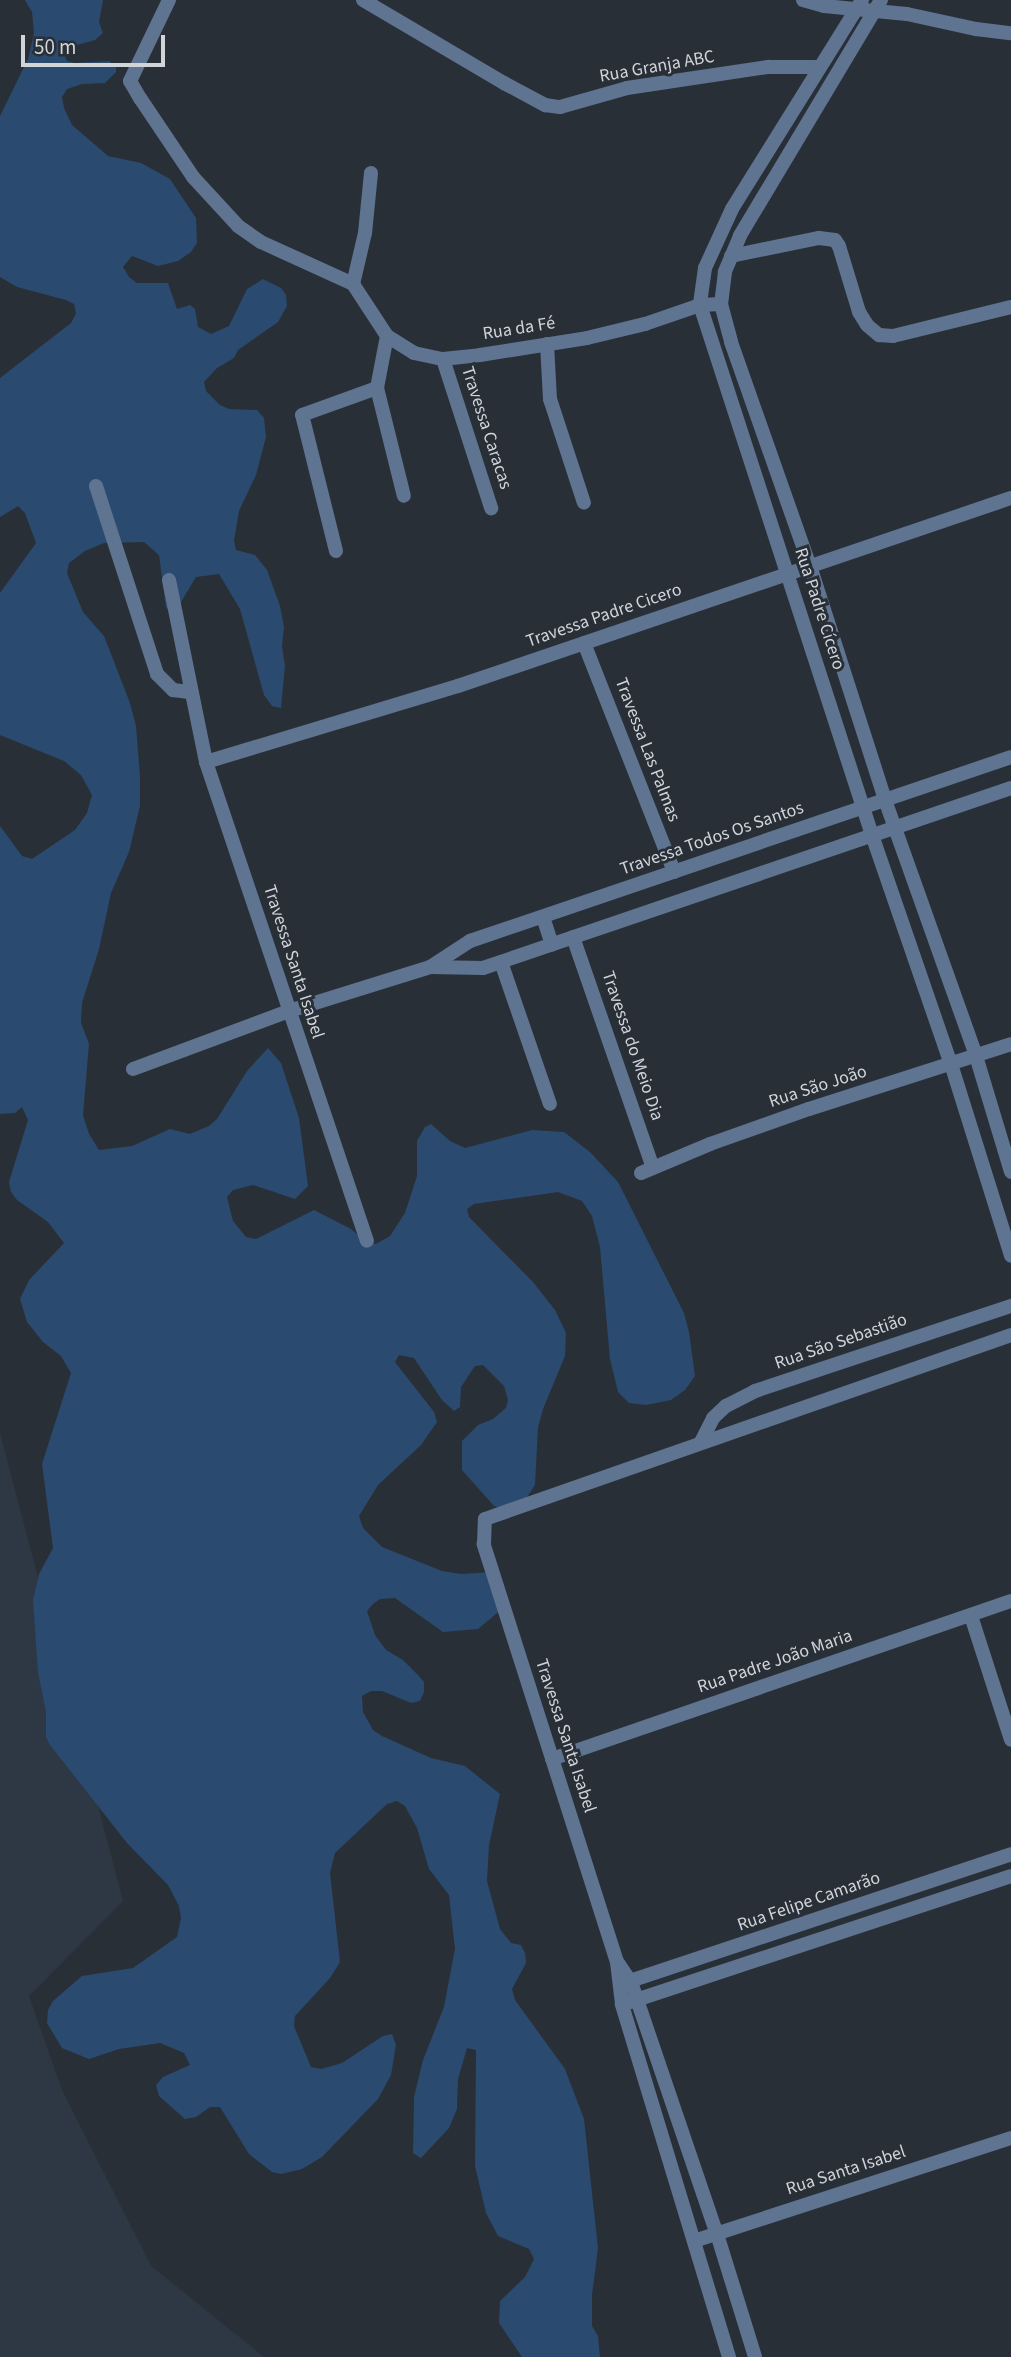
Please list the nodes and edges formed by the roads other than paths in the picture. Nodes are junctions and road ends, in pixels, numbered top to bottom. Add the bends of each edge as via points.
1 (169, 0) edge
2 (363, 0) edge
3 (803, 0) edge
4 (859, 4) edge
5 (878, 5) edge
6 (1011, 33) edge
7 (819, 67) junction
8 (371, 173) dead end
9 (730, 256) junction
10 (353, 284) junction
11 (721, 304) junction
12 (700, 305) junction
13 (1011, 307) edge
14 (387, 336) junction
15 (547, 344) junction
16 (443, 359) junction
17 (377, 388) junction
18 (96, 486) dead end
19 (404, 496) dead end
20 (1011, 498) edge
21 (584, 503) dead end
22 (492, 508) dead end
23 (336, 551) dead end
24 (810, 566) junction
25 (787, 573) junction
26 (169, 580) dead end
27 (584, 643) junction
28 (190, 692) junction
29 (1011, 757) edge
30 (206, 762) junction
31 (1011, 788) edge
32 (885, 800) junction
33 (863, 808) junction
34 (895, 827) junction
35 (872, 835) junction
36 (674, 872) junction
37 (543, 917) junction
38 (573, 937) junction
39 (552, 945) junction
40 (501, 962) junction
41 (430, 967) junction
42 (289, 1011) junction
43 (1011, 1044) edge
44 (976, 1056) junction
45 (951, 1064) junction
46 (134, 1069) dead end
47 (550, 1104) dead end
48 (647, 1170) joint
49 (1011, 1172) edge
50 (367, 1241) dead end
51 (1011, 1256) edge
52 (1011, 1306) edge
53 (1011, 1335) edge
54 (701, 1442) junction
55 (1011, 1601) edge
56 (971, 1616) junction
57 (1011, 1740) edge
58 (552, 1759) junction
59 (1011, 1854) edge
60 (1011, 1876) edge
61 (624, 1983) junction
62 (629, 2002) junction
63 (1011, 2138) edge
64 (718, 2234) junction
65 (694, 2241) junction
66 (729, 2357) edge
67 (755, 2357) edge

1 - 10 street via 130,81 193,177 229,218 261,242
2 - 7 street, Rua Granja ABC via 545,105 560,107 628,88 768,67
3 - 4 street via 824,6
4 - 5 street
4 - 7 street, Rua Padre Cícero
5 - 6 street
5 - 9 street, Rua Padre Cícero
7 - 12 street, Rua Padre Cícero via 732,209 705,268
8 - 10 street via 365,233
9 - 11 street, Rua Padre Cícero
9 - 13 street via 820,238 835,240 859,312 879,335 893,336
10 - 14 street, Rua da Fé
11 - 12 street, Rua da Fé
11 - 24 street, Rua Padre Cícero
12 - 15 street, Rua da Fé via 645,324
12 - 25 street, Rua Padre Cícero
14 - 16 street, Rua da Fé via 414,353
14 - 17 street
15 - 16 street, Rua da Fé
15 - 21 street via 550,399
16 - 22 street, Travessa Caracas
17 - 19 street
17 - 23 street via 307,411 302,417
18 - 28 street via 157,674 173,690
20 - 24 street, Travessa Padre Cicero
24 - 25 street, Travessa Padre Cicero
24 - 32 street, Rua Padre Cícero
25 - 27 street, Travessa Padre Cicero
25 - 33 street, Rua Padre Cícero
26 - 28 street, Travessa Santa Isabel
27 - 30 street, Travessa Padre Cicero
27 - 36 street, Travessa Las Palmas
28 - 30 street, Travessa Santa Isabel
29 - 32 street, Travessa Todos Os Santos
30 - 42 street, Travessa Santa Isabel
31 - 34 street, Travessa Todos Os Santos
32 - 33 street, Travessa Todos Os Santos
32 - 34 street, Rua Padre Cícero
33 - 35 street, Rua Padre Cícero
33 - 36 street, Travessa Todos Os Santos
34 - 35 street, Travessa Todos Os Santos
34 - 44 street, Rua Padre Cícero
35 - 38 street, Travessa Todos Os Santos
35 - 45 street, Rua Padre Cícero
36 - 37 street, Travessa Todos Os Santos
37 - 39 street
37 - 41 street, Travessa Todos Os Santos via 470,941
38 - 39 street, Travessa Todos Os Santos
38 - 48 street, Travessa do Meio Dia
39 - 40 street, Travessa Todos Os Santos
40 - 41 street, Travessa Todos Os Santos via 482,968
40 - 47 street
41 - 42 street, Travessa Todos Os Santos
42 - 46 street, Travessa Todos Os Santos
42 - 50 street, Travessa Santa Isabel
43 - 44 street, Rua São João
44 - 45 street, Rua São João
44 - 49 street, Rua Padre Cícero
45 - 48 street, Rua São João via 796,1114
45 - 51 street, Rua Padre Cícero
52 - 54 street, Rua São Sebastião via 755,1391 713,1418
53 - 54 street
54 - 58 street, Travessa Santa Isabel via 485,1519 484,1544
55 - 56 street, Rua Padre João Maria
56 - 57 street
56 - 58 street, Rua Padre João Maria
58 - 61 street, Travessa Santa Isabel
59 - 61 street, Rua Felipe Camarão
60 - 62 street
61 - 62 street, Travessa Santa Isabel
62 - 64 street, Travessa Santa Isabel
62 - 65 street, Travessa Santa Isabel
63 - 64 street, Rua Santa Isabel
64 - 65 street, Rua Santa Isabel
64 - 67 street, Travessa Santa Isabel
65 - 66 street, Travessa Santa Isabel

